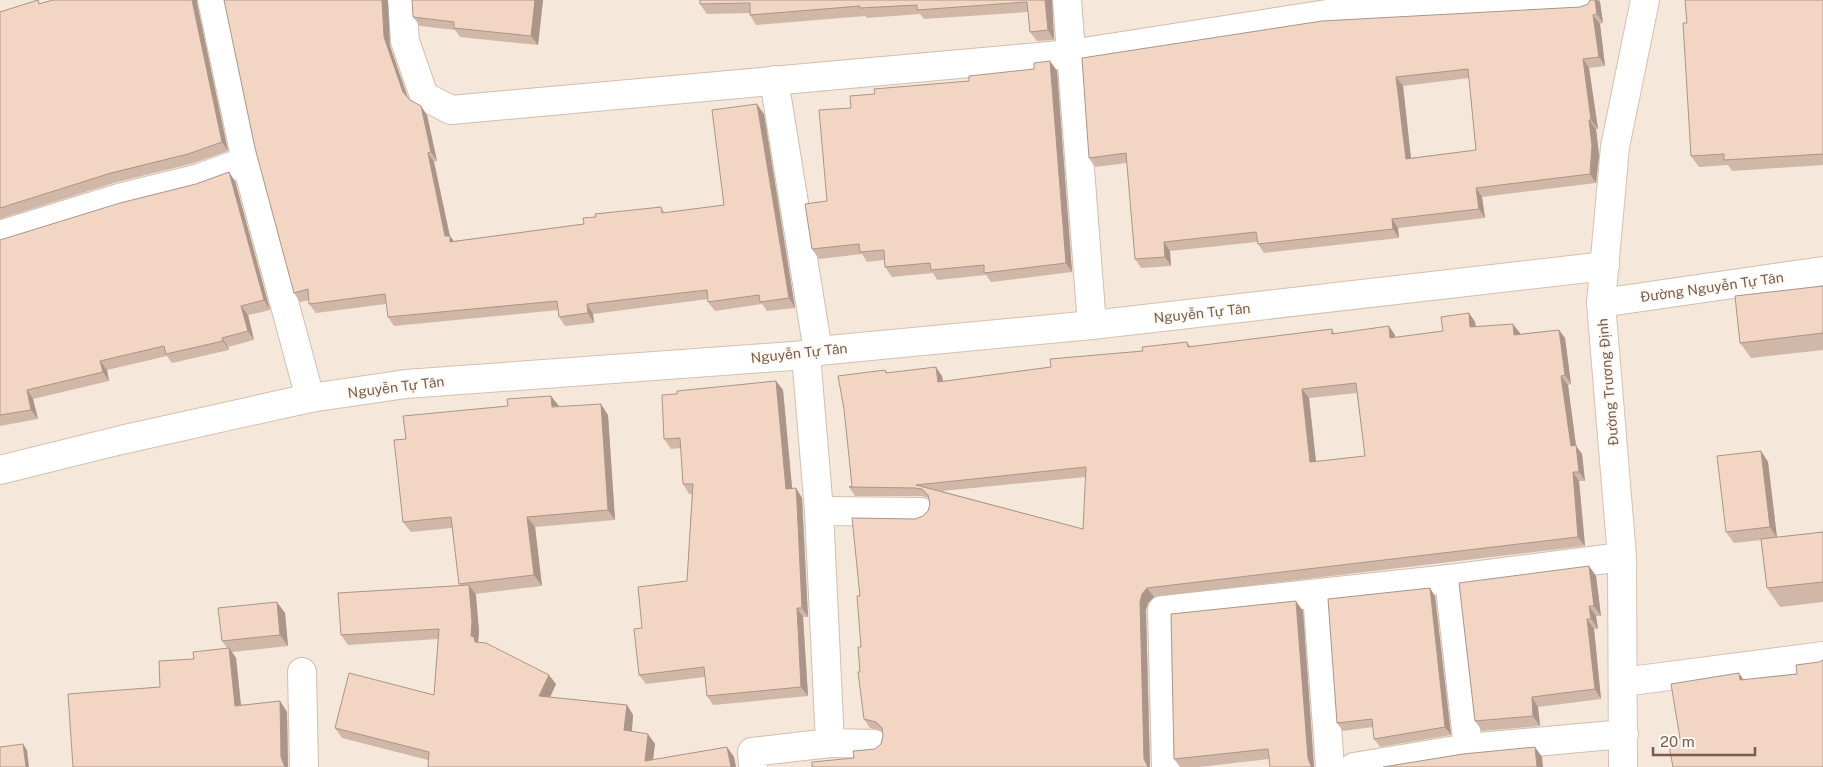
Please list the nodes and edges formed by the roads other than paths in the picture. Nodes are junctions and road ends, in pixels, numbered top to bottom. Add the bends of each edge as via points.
1 (212, 0) edge
2 (402, 0) edge
3 (1068, 0) edge
4 (1585, 0) edge
5 (1645, 0) edge
6 (1071, 54) junction
7 (774, 80) junction
8 (246, 161) junction
9 (0, 235) edge
10 (1605, 266) junction
11 (1823, 271) edge
12 (1601, 303) junction
13 (1092, 325) junction
14 (812, 353) junction
15 (310, 398) junction
16 (0, 470) edge
17 (819, 511) junction
18 (921, 512) dead end
19 (1622, 557) junction
20 (1449, 579) junction
21 (1317, 594) junction
22 (1823, 656) edge
23 (302, 672) dead end
24 (1623, 682) junction
25 (1624, 734) junction
26 (830, 743) junction
27 (874, 744) dead end
28 (1468, 748) junction
29 (304, 767) edge
30 (753, 767) edge
31 (1166, 767) edge
32 (1330, 767) edge
33 (1354, 767) edge
34 (1623, 767) edge

1 - 8 street
2 - 7 street via 405,40 424,96 451,110
3 - 6 street
4 - 6 street via 1327,14
5 - 10 street, Đường Trương Định via 1615,147
6 - 7 street
6 - 13 street
7 - 14 street
8 - 9 street via 199,178 122,197
8 - 15 street
10 - 12 street, Đường Trương Định
10 - 13 street, Nguyễn Tự Tân
11 - 12 street, Đường Nguyễn Tự Tân
12 - 19 street, Đường Trương Định
13 - 14 street, Nguyễn Tự Tân
14 - 15 street, Nguyễn Tự Tân via 406,384
14 - 17 street
15 - 16 street, Nguyễn Tự Tân
17 - 18 street
17 - 26 street
19 - 20 street
19 - 24 street, Đường Trương Định
20 - 21 street
20 - 28 street
21 - 31 street via 1162,610
21 - 32 street
22 - 24 street
23 - 29 street
24 - 25 street, Đường Trương Định
25 - 28 street
25 - 34 street, Đường Trương Định
26 - 27 street
26 - 30 street via 752,752
28 - 33 street

